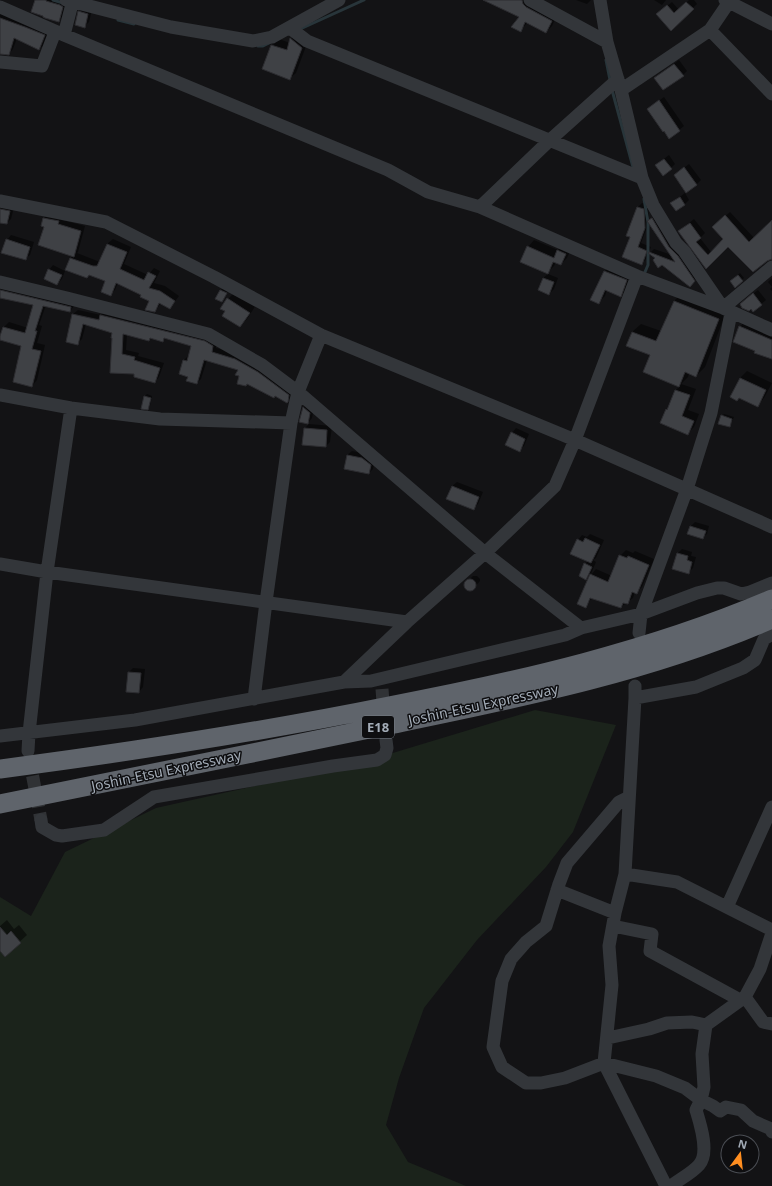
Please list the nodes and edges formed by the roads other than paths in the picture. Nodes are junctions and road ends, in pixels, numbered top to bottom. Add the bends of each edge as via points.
1 (339, 0) edge
2 (530, 0) edge
3 (600, 0) edge
4 (71, 1) edge
5 (727, 1) edge
6 (0, 7) edge
7 (772, 24) edge
8 (290, 28) junction
9 (710, 30) junction
10 (59, 33) junction
11 (607, 42) junction
12 (0, 62) edge
13 (620, 84) junction
14 (772, 94) edge
15 (550, 140) junction
16 (642, 178) junction
17 (0, 201) edge
18 (480, 207) junction
19 (772, 267) edge
20 (637, 276) junction
21 (0, 282) edge
22 (727, 311) junction
23 (772, 330) edge
24 (321, 335) junction
25 (298, 392) junction
26 (0, 395) edge
27 (71, 408) junction
28 (291, 423) junction
29 (575, 440) junction
30 (687, 489) junction
31 (772, 527) edge
32 (485, 553) junction
33 (0, 564) edge
34 (47, 572) junction
35 (772, 583) edge
36 (772, 598) edge
37 (266, 602) junction
38 (641, 614) junction
39 (772, 619) edge
40 (407, 622) junction
41 (581, 628) junction
42 (639, 633) dead end
43 (772, 634) edge
44 (344, 682) junction
45 (254, 699) junction
46 (29, 733) junction
47 (0, 736) edge
48 (386, 740) dead end
49 (28, 751) tunnel mouth
50 (0, 769) edge
51 (629, 797) junction
52 (0, 804) edge
53 (772, 807) edge
54 (41, 820) tunnel mouth
55 (625, 874) junction
56 (557, 890) junction
57 (727, 907) junction
58 (615, 913) junction
59 (613, 926) junction
60 (772, 930) edge
61 (772, 933) edge
62 (742, 998) junction
63 (772, 1024) edge
64 (706, 1026) junction
65 (608, 1038) junction
66 (604, 1064) junction
67 (701, 1100) junction
68 (772, 1132) edge
69 (666, 1186) edge
70 (671, 1186) edge

1 - 8 street
2 - 11 street
3 - 11 street
4 - 8 street via 171,27 253,41 272,38
4 - 10 street
5 - 7 street
5 - 9 street
6 - 10 street
8 - 15 street via 307,41
9 - 13 street
9 - 14 street
10 - 12 street via 42,66
10 - 18 street via 388,170 428,192
11 - 13 street
13 - 15 street
13 - 16 street
15 - 16 street
15 - 18 street
16 - 22 street via 653,205 676,244 684,251
17 - 24 street via 106,222
18 - 20 street
19 - 22 street
20 - 22 street
20 - 29 street
21 - 25 street via 208,334 262,366
22 - 23 street
22 - 30 street via 710,413
24 - 25 street
24 - 29 street
25 - 28 street
25 - 32 street
26 - 27 street
27 - 28 street via 160,419
27 - 34 street
28 - 37 street
29 - 30 street
29 - 32 street via 555,486
30 - 31 street
30 - 38 street
32 - 40 street
32 - 41 street
33 - 34 street
34 - 37 street
34 - 46 street
35 - 38 street via 741,594 717,588
36 - 50 highway, Joshin-Etsu Expressway / E18 via 647,645 502,683 203,740
37 - 40 street
37 - 45 street
38 - 41 street
38 - 42 street
39 - 52 highway, Joshin-Etsu Expressway / E18 via 651,664 520,697
40 - 44 street
41 - 44 street via 565,635 381,684 371,681
43 - 51 street via 764,639 755,660 743,668 696,687 635,692
44 - 45 street
45 - 46 street via 135,720
46 - 47 street
46 - 49 street
48 - 54 street via 385,755 377,760 154,796 104,830 62,836 42,827
51 - 55 street
51 - 56 street via 619,802 567,864
53 - 57 street
55 - 57 street via 677,882
55 - 58 street
56 - 58 street
56 - 66 street via 546,926 526,942 511,959 502,981 493,1047 502,1067 526,1084 565,1078
57 - 60 street
58 - 59 street
59 - 62 street via 652,934 650,951
59 - 65 street via 609,946 612,985
61 - 62 street via 760,970
62 - 63 street via 763,1022
62 - 64 street
64 - 65 street via 692,1022 667,1023
64 - 67 street via 702,1054 704,1087
65 - 66 street
66 - 67 street via 656,1076 685,1088
66 - 69 street
67 - 68 street via 720,1111 726,1107 741,1110 753,1121 771,1129
67 - 70 street via 696,1110 703,1138 703,1158 700,1165

